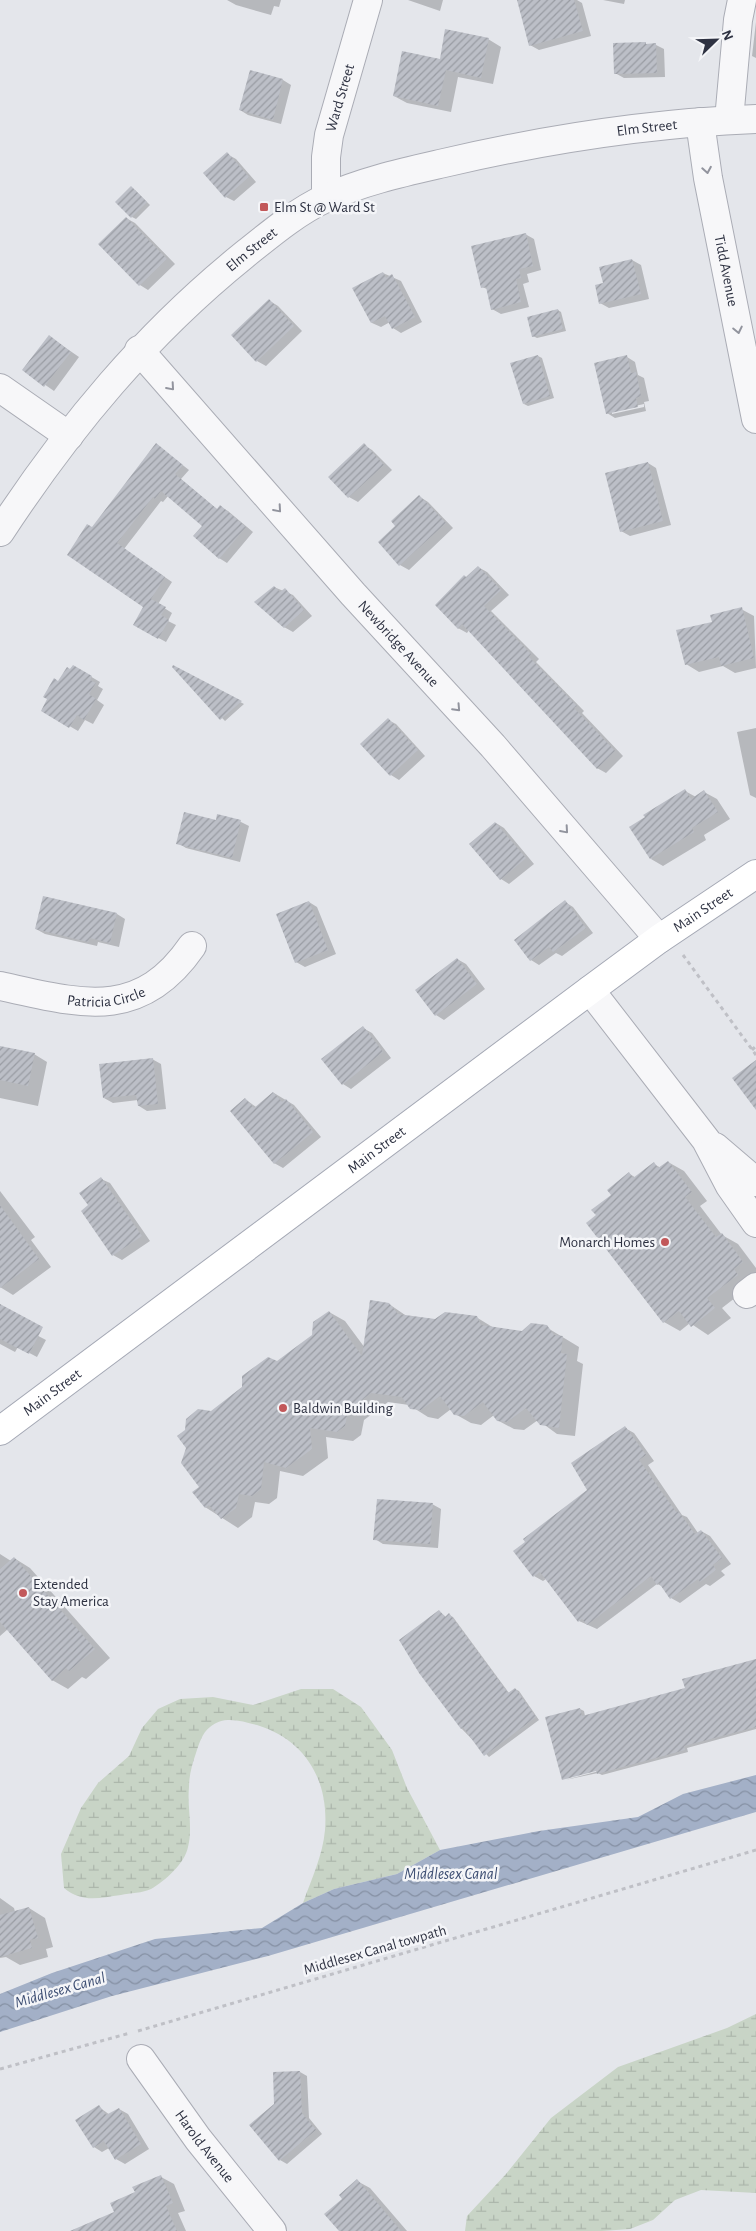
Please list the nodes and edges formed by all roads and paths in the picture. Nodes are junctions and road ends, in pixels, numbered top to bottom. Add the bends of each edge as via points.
1 (368, 0) edge
2 (742, 0) edge
3 (756, 119) edge
4 (729, 120) junction
5 (700, 122) junction
6 (326, 198) junction
7 (139, 350) junction
8 (0, 388) edge
9 (756, 419) edge
10 (70, 436) junction
11 (0, 532) edge
12 (756, 874) edge
13 (663, 937) junction
14 (192, 946) dead end
15 (0, 986) edge
16 (590, 990) junction
17 (756, 1046) edge
18 (752, 1050) junction
19 (756, 1055) edge
20 (706, 1140) junction
21 (756, 1182) edge
22 (756, 1223) edge
23 (0, 1431) edge
24 (756, 1850) edge
25 (141, 2059) dead end
26 (0, 2069) edge
27 (272, 2231) edge

1 - 6 street, Ward Street via 330,135 326,157
2 - 4 street
3 - 4 street, Elm Street
4 - 5 street, Elm Street
5 - 6 street, Elm Street via 616,130 519,146 392,176
5 -> 9 street, Tidd Avenue
6 - 7 street, Elm Street via 291,219 246,254
7 - 10 street, Elm Street
7 -> 13 street, Newbridge Avenue
8 - 10 street
10 - 11 street, Elm Street
12 - 13 main road, Main Street
13 - 16 main road, Main Street
13 - 18 path
14 - 15 street, Patricia Circle via 177,967 152,988 116,1002 90,1002
16 - 20 street
16 - 23 main road, Main Street
17 - 18 path
18 - 19 path
20 - 21 street
20 - 22 street via 730,1186
24 - 26 path, Middlesex Canal towpath
25 - 27 street, Harold Avenue via 198,2139

